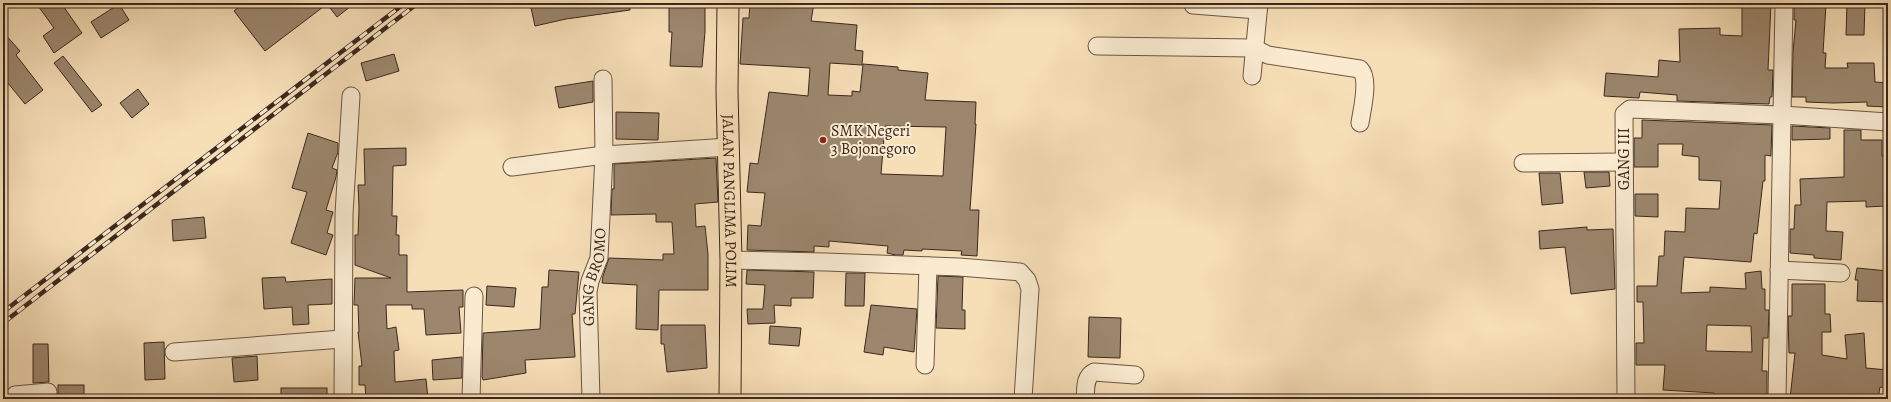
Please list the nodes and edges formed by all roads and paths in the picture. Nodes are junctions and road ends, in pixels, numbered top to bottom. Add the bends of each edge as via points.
1 (728, 3) edge
2 (1784, 3) edge
3 (1193, 6) dead end
4 (1258, 6) edge
5 (1097, 46) dead end
6 (1254, 48) junction
7 (1252, 76) dead end
8 (603, 80) dead end
9 (351, 96) dead end
10 (1782, 115) junction
11 (1888, 122) edge
12 (1360, 123) dead end
13 (729, 147) junction
14 (604, 155) junction
15 (1624, 162) junction
16 (1523, 163) dead end
17 (512, 167) dead end
18 (731, 260) junction
19 (928, 266) junction
20 (1779, 270) junction
21 (1841, 273) dead end
22 (474, 296) dead end
23 (342, 339) junction
24 (174, 352) dead end
25 (925, 365) dead end
26 (1135, 375) dead end
27 (48, 392) dead end
28 (12, 399) edge
29 (343, 399) edge
30 (471, 399) edge
31 (591, 399) edge
32 (730, 399) edge
33 (1023, 399) edge
34 (1086, 399) edge
35 (1626, 399) edge
36 (1777, 399) edge

1 - 13 main road, JALAN PANGLIMA POLIM
2 - 10 street
3 - 4 street
4 - 6 street
5 - 6 street
6 - 7 street
6 - 12 street via 1268,55 1360,69 1365,80
8 - 14 street, GANG BROMO
9 - 23 street via 344,214
10 - 11 street, GANG III
10 - 15 street, GANG III via 1630,109 1624,114
10 - 20 street
13 - 14 street
13 - 18 main road, JALAN PANGLIMA POLIM
14 - 17 street
14 - 31 street, GANG BROMO via 599,258 588,292
15 - 16 street
15 - 35 street, GANG III
18 - 19 street
18 - 32 main road, JALAN PANGLIMA POLIM
19 - 25 street
19 - 33 street via 1016,271 1024,275 1030,289
20 - 21 street
20 - 36 street
22 - 30 street
23 - 24 street
23 - 29 street
26 - 34 street via 1094,372 1087,379
27 - 28 street via 19,394 14,395

